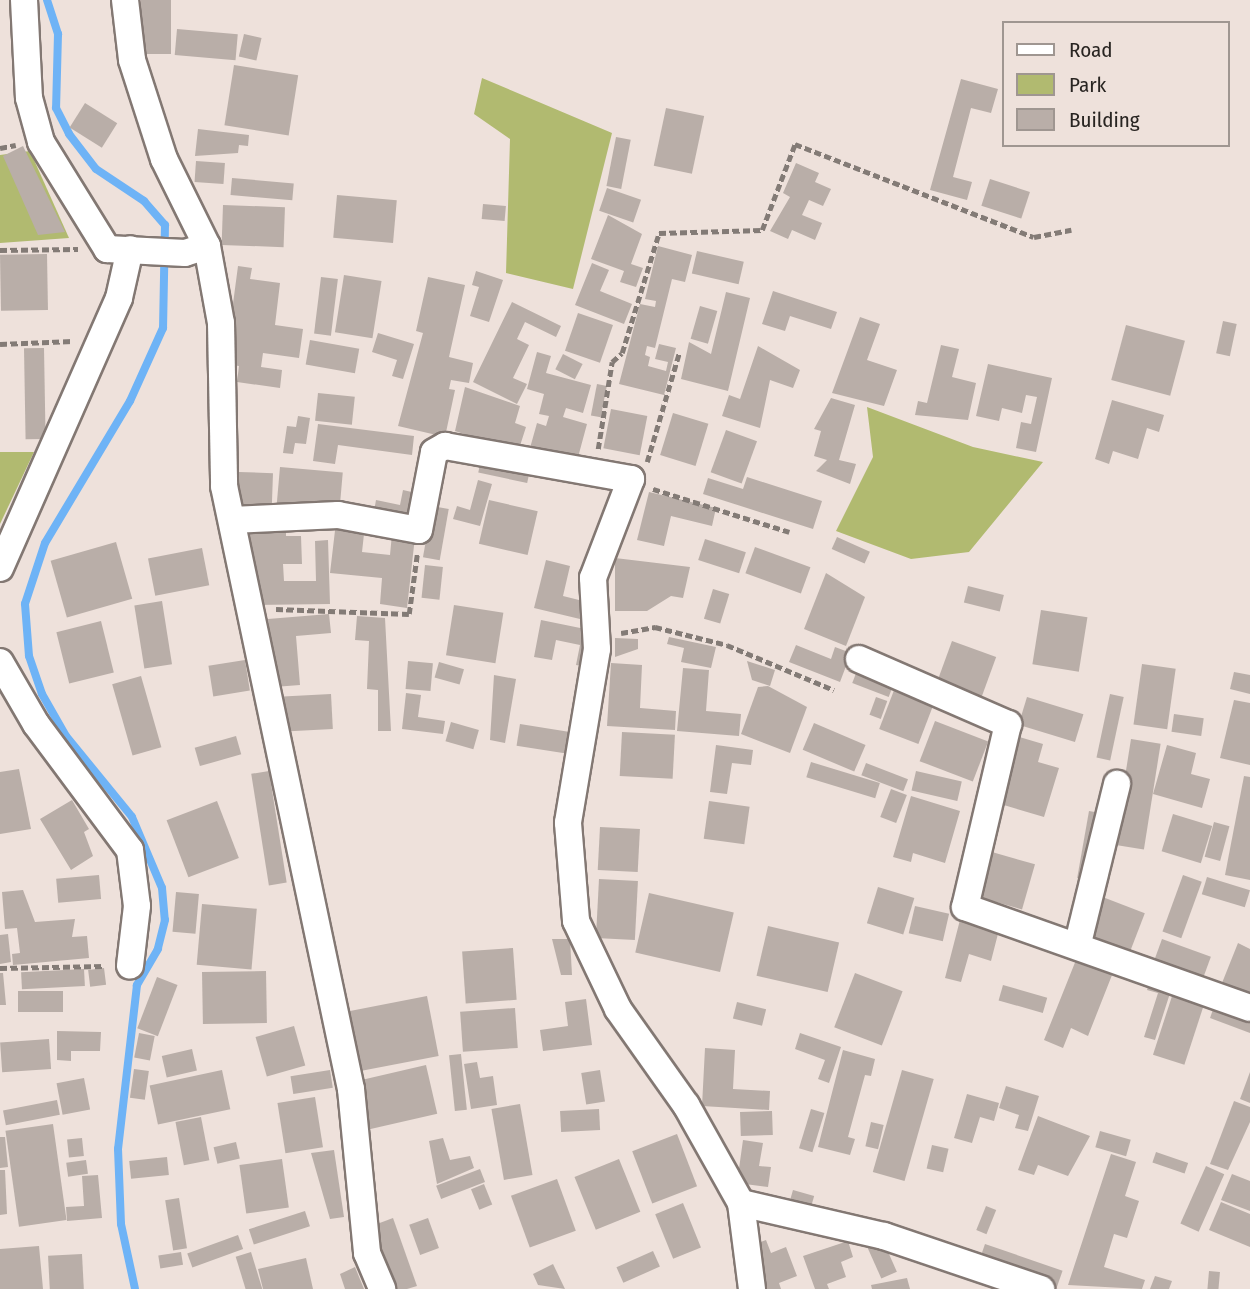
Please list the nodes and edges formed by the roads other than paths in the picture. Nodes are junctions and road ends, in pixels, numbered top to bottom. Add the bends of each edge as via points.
1 (24, 0) edge
2 (125, 0) edge
3 (119, 249) junction
4 (196, 249) junction
5 (232, 520) junction
6 (0, 568) edge
7 (859, 659) dead end
8 (0, 662) edge
9 (10, 701) edge
10 (1117, 784) dead end
11 (1078, 943) junction
12 (130, 966) road end
13 (1250, 1008) edge
14 (741, 1203) junction
15 (382, 1289) edge
16 (752, 1289) edge
17 (1041, 1289) edge

1 - 3 street via 29,98 41,142
2 - 4 street via 132,60
3 - 4 street
3 - 6 street via 102,341
4 - 5 street via 222,323 218,388
5 - 14 street via 338,514 419,530 434,452 445,446 631,479 593,578 596,637 568,823 576,921 618,1009 686,1105
5 - 15 street via 351,1089 367,1252
7 - 11 street via 1008,724 965,907
8 - 9 street
9 - 12 street via 130,850 137,906
10 - 11 street
11 - 13 street
14 - 16 street
14 - 17 street via 884,1236

